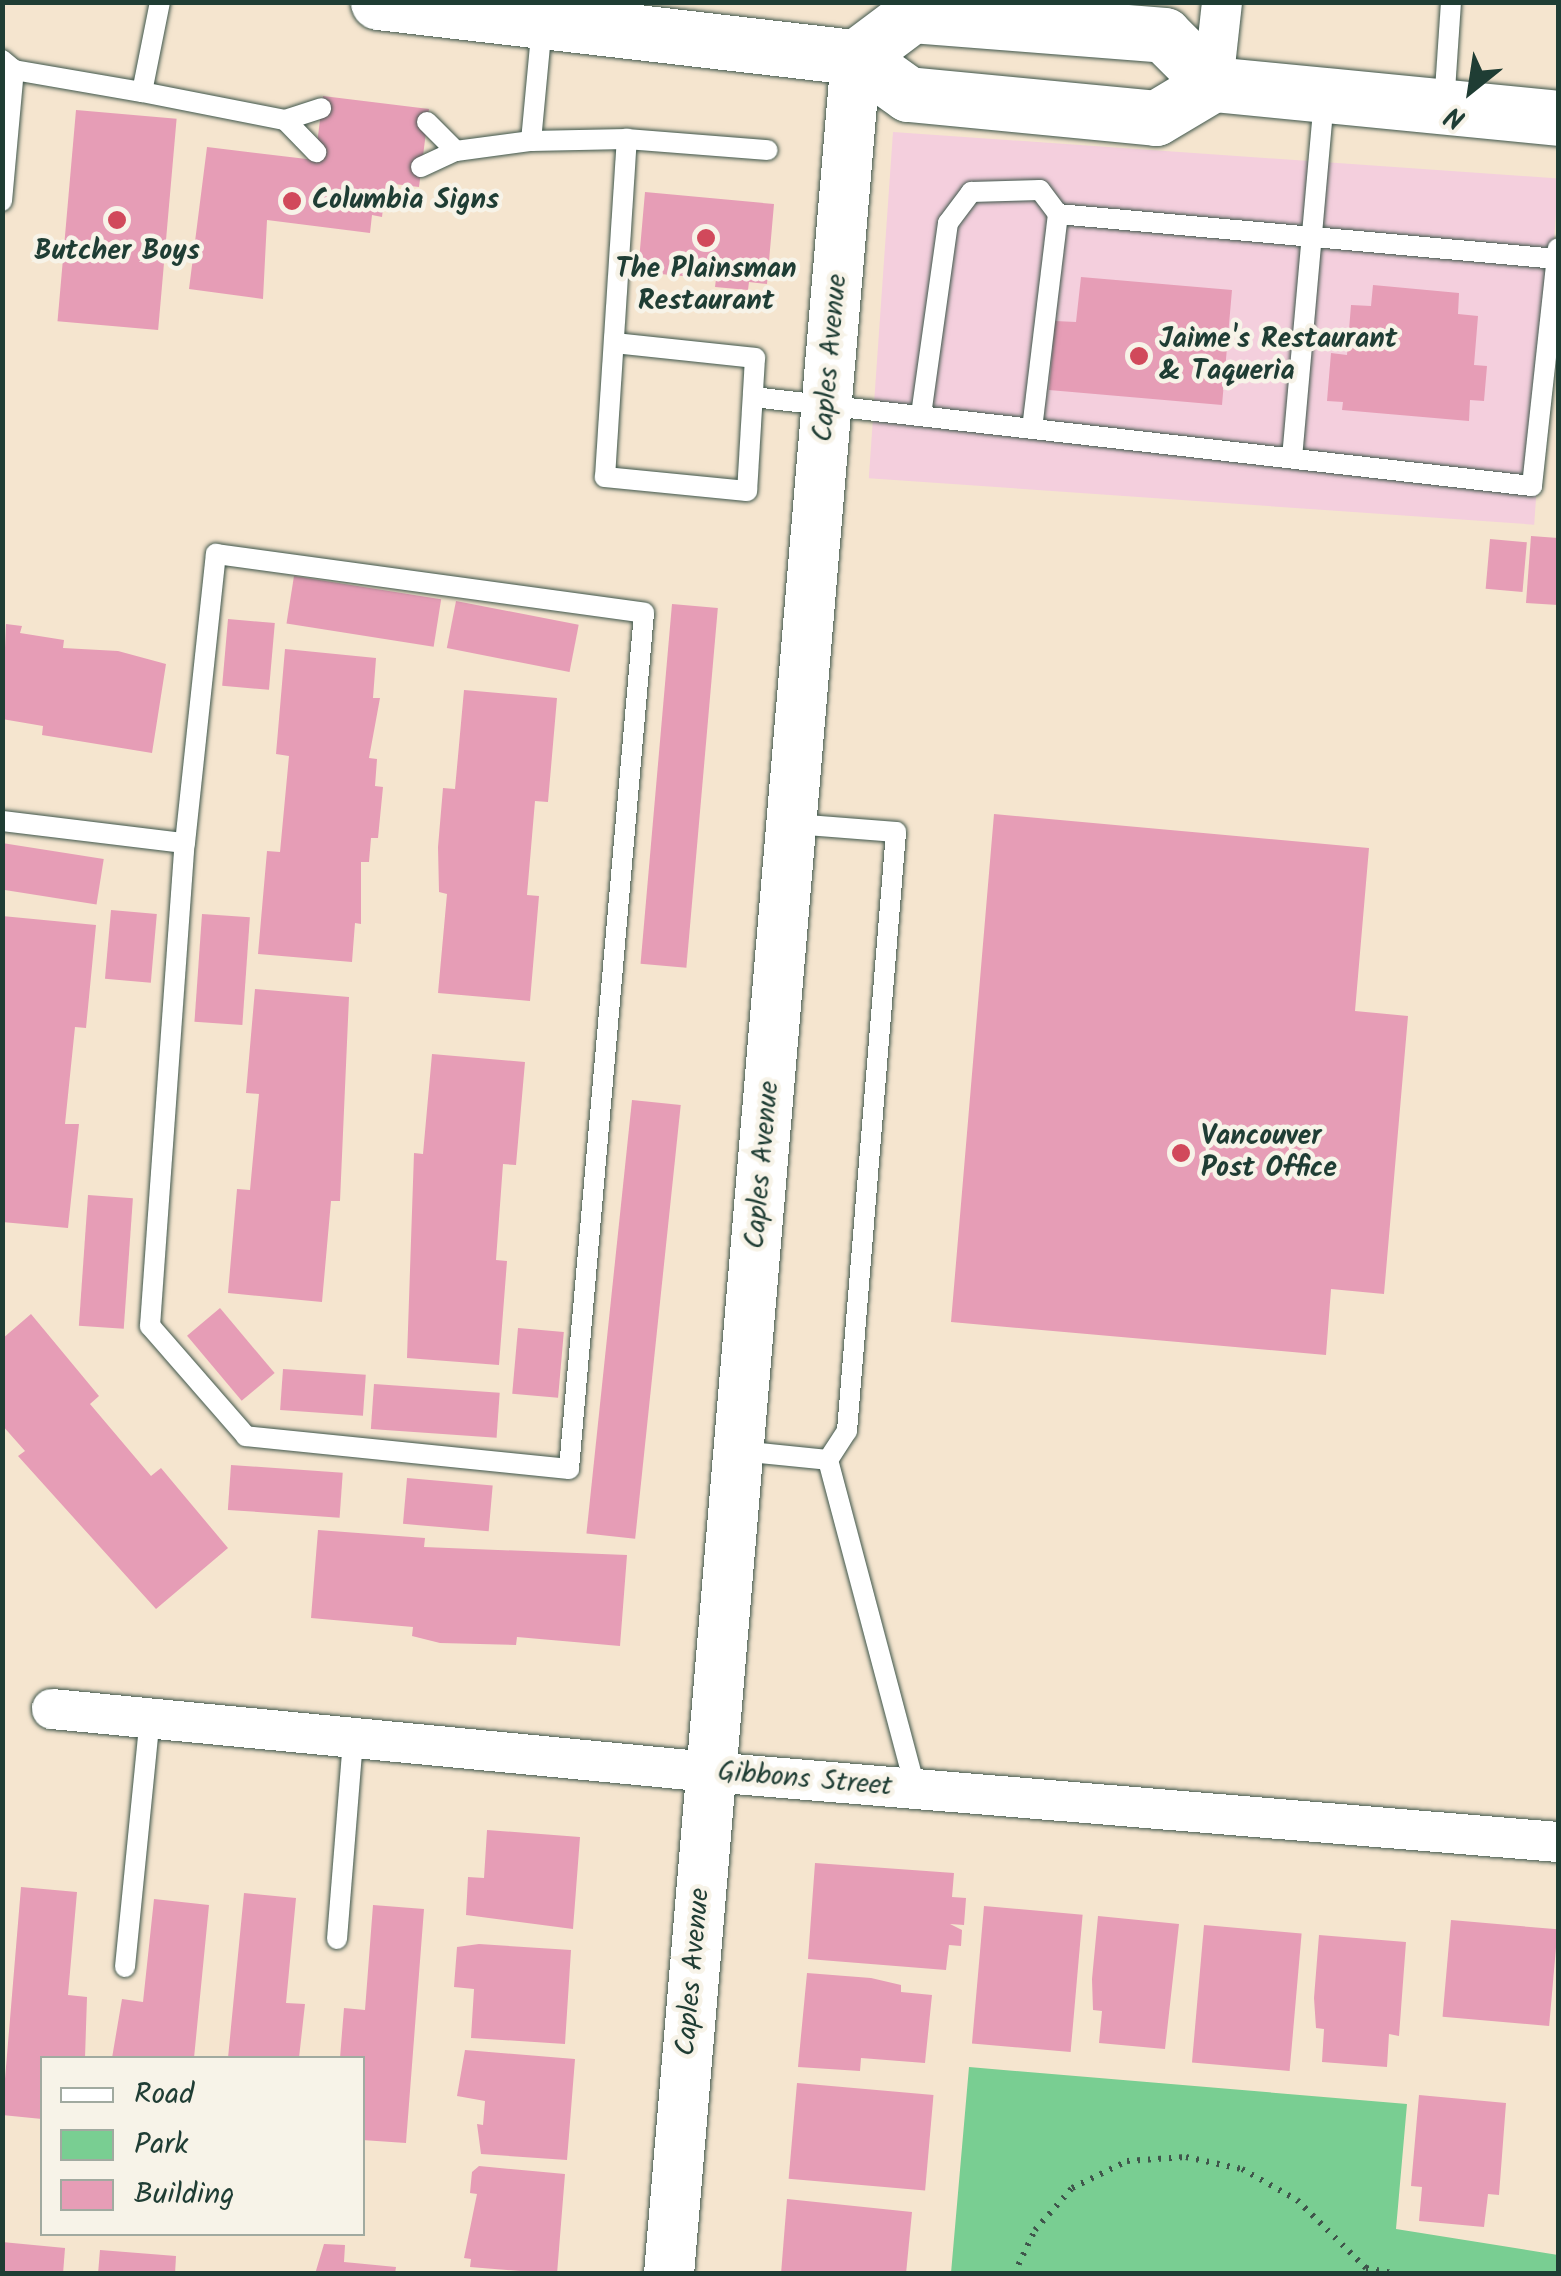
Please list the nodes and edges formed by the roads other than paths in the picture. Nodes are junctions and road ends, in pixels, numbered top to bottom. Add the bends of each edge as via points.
1 (160, 2) edge
2 (378, 2) edge
3 (1222, 2) edge
4 (1451, 2) edge
5 (542, 25) junction
6 (856, 56) junction
7 (8, 65) edge
8 (1213, 84) junction
9 (142, 92) junction
10 (1324, 95) junction
11 (1444, 107) junction
12 (321, 108) dead end
13 (1558, 118) edge
14 (285, 120) junction
15 (427, 122) dead end
16 (627, 139) junction
17 (531, 140) junction
18 (456, 150) junction
19 (768, 150) dead end
20 (316, 152) dead end
21 (421, 167) dead end
22 (2, 201) edge
23 (1058, 214) junction
24 (1312, 237) junction
25 (1558, 248) edge
26 (1557, 259) edge
27 (616, 342) junction
28 (753, 397) junction
29 (826, 405) junction
30 (920, 416) junction
31 (1032, 428) junction
32 (1292, 458) junction
33 (2, 821) edge
34 (794, 824) junction
35 (184, 843) junction
36 (738, 1451) junction
37 (828, 1460) junction
38 (52, 1708) dead end
39 (150, 1718) junction
40 (353, 1738) junction
41 (710, 1772) junction
42 (914, 1788) junction
43 (1558, 1842) edge
44 (337, 1938) dead end
45 (124, 1967) dead end
46 (668, 2274) edge

1 - 9 lane
2 - 5 main road
3 - 8 street
4 - 11 lane
5 - 6 main road
5 - 17 lane
6 - 8 main road via 908,94 1156,118
6 - 8 main road via 912,14 1164,34
6 - 29 street, Caples Avenue
7 - 9 lane
7 - 22 lane
8 - 10 main road
9 - 14 lane
10 - 11 main road
10 - 24 lane
11 - 13 main road
12 - 14 lane
14 - 20 lane
15 - 18 lane
16 - 17 lane
16 - 19 lane
16 - 27 lane
17 - 18 lane
18 - 21 lane
23 - 24 lane
23 - 30 lane via 1040,190 971,192 948,222
23 - 31 lane
24 - 26 lane
24 - 32 lane
25 - 26 lane
26 - 32 lane via 1532,486
27 - 28 lane via 756,358
27 - 28 lane via 604,478 746,491
28 - 29 lane
29 - 30 lane
29 - 34 street, Caples Avenue
30 - 31 lane
31 - 32 lane
33 - 35 lane
34 - 36 street, Caples Avenue
34 - 37 lane via 896,832 847,1430
35 - 35 lane via 150,1326 246,1436 569,1469 644,613 216,554
36 - 37 lane
36 - 41 street, Caples Avenue
37 - 42 lane
38 - 39 street, Gibbons Street
39 - 40 street, Gibbons Street
39 - 45 lane
40 - 41 street, Gibbons Street
40 - 44 lane
41 - 42 street, Gibbons Street
41 - 46 street, Caples Avenue
42 - 43 street, Gibbons Street

